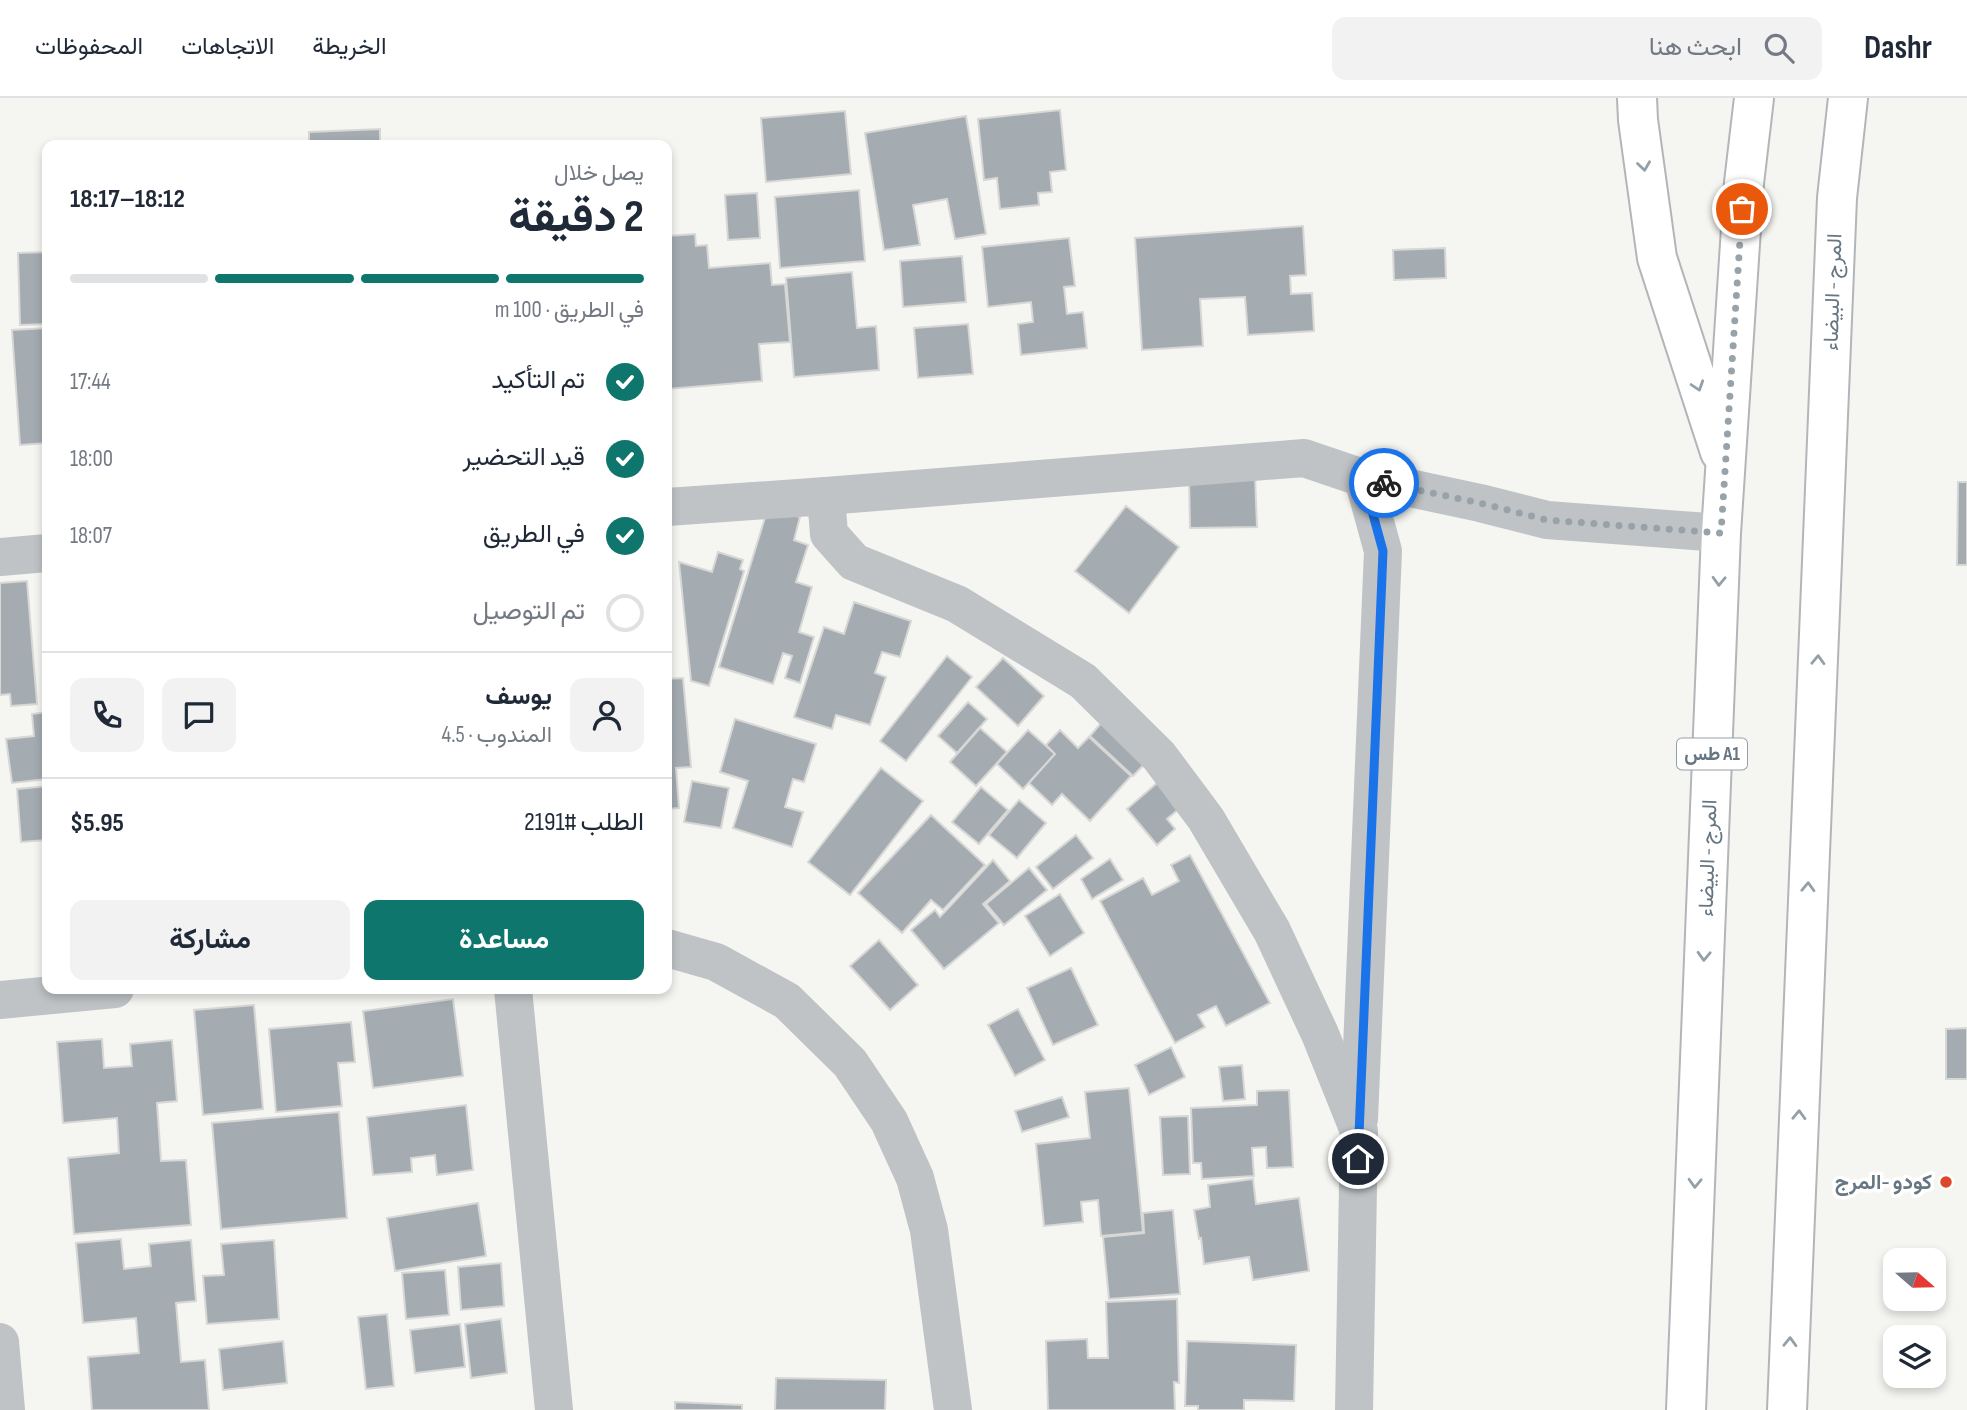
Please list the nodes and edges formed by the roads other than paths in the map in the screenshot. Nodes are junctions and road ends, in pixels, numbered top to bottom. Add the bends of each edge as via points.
1 (1637, 98) edge
2 (1754, 98) edge
3 (1848, 98) edge
4 (1726, 472) junction
5 (1363, 478) junction
6 (826, 496) junction
7 (672, 507) edge
8 (1721, 533) junction
9 (42, 553) edge
10 (0, 557) edge
11 (672, 949) edge
12 (63, 994) edge
13 (513, 994) edge
14 (0, 1000) edge
15 (1359, 1132) junction
16 (0, 1342) edge
17 (6, 1410) edge
18 (554, 1410) edge
19 (953, 1410) edge
20 (1354, 1410) edge
21 (1686, 1410) edge
22 (1787, 1410) edge

1 -> 4 highway via 1657,258
2 - 4 highway, المرج - البيضاء / طس A1 via 1744,183
22 -> 3 highway, المرج - البيضاء via 1837,198
4 - 8 highway, المرج - البيضاء / طس A1
5 - 6 street via 1304,458
5 - 8 street via 1547,520
5 - 15 street via 1383,551
6 - 7 street
6 - 15 street via 829,534 854,562 957,604 1083,681 1159,756 1206,819 1272,931
8 -> 21 highway, المرج - البيضاء / طس A1
9 - 10 street
11 - 19 street via 716,962 787,1001 850,1063 889,1121 915,1178 929,1230
12 - 14 street
13 - 18 street
15 - 20 street
16 - 17 street

